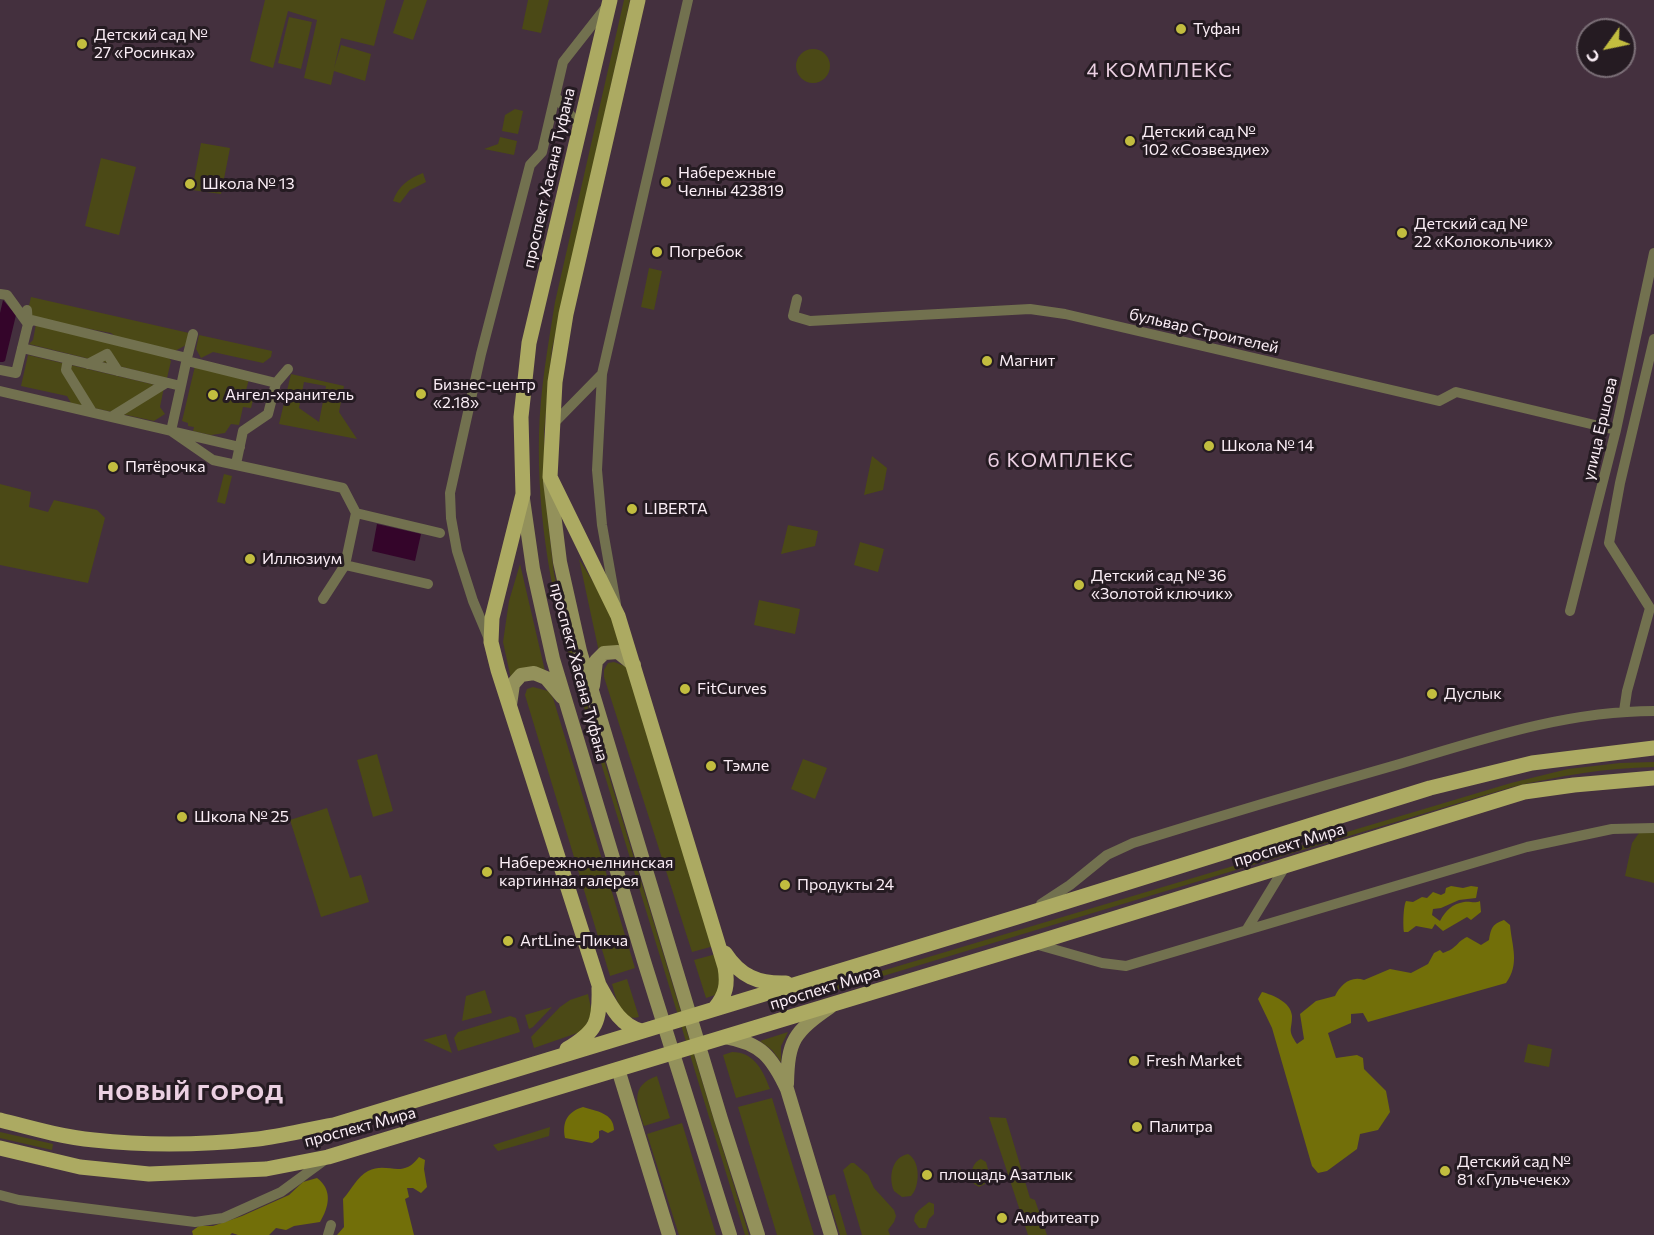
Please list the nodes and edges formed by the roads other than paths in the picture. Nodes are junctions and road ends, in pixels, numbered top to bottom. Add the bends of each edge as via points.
1 (638, 0) edge
2 (688, 0) edge
3 (609, 2) edge
4 (556, 97) junction
5 (580, 127) junction
6 (1654, 253) edge
7 (2, 293) edge
8 (797, 299) dead end
9 (24, 318) junction
10 (193, 334) dead end
11 (1654, 339) edge
12 (111, 340) junction
13 (22, 348) junction
14 (107, 354) junction
15 (68, 359) junction
16 (187, 359) junction
17 (88, 364) junction
18 (104, 368) junction
19 (288, 369) dead end
20 (0, 370) edge
21 (118, 371) junction
22 (16, 374) junction
23 (602, 374) junction
24 (166, 382) junction
25 (276, 383) junction
26 (181, 386) junction
27 (0, 391) edge
28 (15, 394) junction
29 (92, 412) junction
30 (111, 417) junction
31 (552, 425) junction
32 (1616, 430) junction
33 (171, 431) junction
34 (218, 442) junction
35 (240, 447) junction
36 (212, 464) junction
37 (236, 464) junction
38 (550, 477) junction
39 (523, 494) junction
40 (356, 513) junction
41 (440, 533) dead end
42 (345, 565) junction
43 (429, 584) dead end
44 (323, 599) dead end
45 (1570, 611) dead end
46 (618, 616) junction
47 (491, 642) junction
48 (634, 665) junction
49 (592, 694) junction
50 (566, 703) junction
51 (510, 705) junction
52 (1624, 711) junction
53 (1654, 711) edge
54 (1654, 748) edge
55 (1654, 778) edge
56 (1654, 828) edge
57 (1287, 864) junction
58 (1017, 917) junction
59 (1247, 929) junction
60 (1035, 944) junction
61 (721, 948) junction
62 (798, 982) junction
63 (599, 985) junction
64 (837, 1003) junction
65 (715, 1008) junction
66 (644, 1030) junction
67 (725, 1037) junction
68 (549, 1060) junction
69 (618, 1069) junction
70 (787, 1089) junction
71 (0, 1113) edge
72 (0, 1120) edge
73 (18, 1124) junction
74 (0, 1148) edge
75 (328, 1157) junction
76 (0, 1196) edge
77 (669, 1235) edge
78 (730, 1235) edge
79 (758, 1235) edge
80 (831, 1235) edge

1 - 31 main road, проспект Хасана Туфана via 566,314
2 - 23 street
3 - 4 street via 563,62
3 - 5 main road, проспект Хасана Туфана
4 - 5 street
4 - 47 street via 542,152 530,165 450,493 456,550 472,601
5 - 39 main road, проспект Хасана Туфана via 529,343 521,417
6 - 32 street, улица Ершова
7 - 9 street
8 - 32 street, бульвар Строителей via 793,316 810,321 1030,309 1065,314 1439,401 1456,392
9 - 12 street
9 - 13 street
10 - 16 street
11 - 52 street via 1609,543 1650,608
12 - 14 street
12 - 16 street
13 - 15 street
13 - 22 street
14 - 17 street
14 - 18 street
14 - 21 street
15 - 17 street
15 - 29 street via 66,370
16 - 25 street
16 - 26 street
17 - 18 street
18 - 21 street
19 - 25 street
20 - 22 street
21 - 24 street
22 - 28 street
23 - 31 street
23 - 46 street via 597,470
24 - 26 street
24 - 30 street
25 - 35 street via 268,414 243,431
26 - 33 street
27 - 28 street
28 - 29 street
29 - 30 street
30 - 33 street
31 - 38 main road, проспект Хасана Туфана
32 - 45 street, улица Ершова
33 - 34 street
33 - 36 street
34 - 35 street
34 - 36 street
35 - 37 street
36 - 37 street
37 - 40 street via 343,488
38 - 46 main road
38 - 49 main road, проспект Хасана Туфана via 560,562
39 - 47 main road via 492,618
39 - 50 main road, проспект Хасана Туфана via 533,569
40 - 41 street
40 - 42 street
42 - 43 street
42 - 44 street
46 - 48 main road
47 - 51 main road
48 - 49 main road via 618,652 604,653 596,662
48 - 61 main road
49 - 79 main road, проспект Хасана Туфана
50 - 51 main road via 546,678 534,673 521,675 513,684
50 - 78 main road, проспект Хасана Туфана
51 - 63 main road
52 - 53 street
52 - 58 street via 1574,717 1473,741 1133,843 1107,855 1055,896
54 - 58 main road, проспект Мира via 1532,763 1430,788
55 - 57 main road, проспект Мира via 1524,792
56 - 59 street via 1612,829 1527,847
57 - 59 street
57 - 60 main road, проспект Мира
58 - 62 main road, проспект Мира
59 - 60 street via 1126,966
60 - 64 main road, проспект Мира
61 - 62 main road via 737,969 752,979
61 - 65 main road via 727,987
62 - 65 main road, проспект Мира
63 - 66 main road via 621,1020 633,1029
63 - 68 main road via 600,1005 591,1032
64 - 67 main road, проспект Мира
64 - 70 main road via 803,1027 795,1038 788,1057
65 - 66 main road, проспект Мира
66 - 68 main road, проспект Мира
67 - 69 main road, проспект Мира
67 - 70 main road via 743,1040 765,1053
68 - 73 main road, проспект Мира via 343,1122 259,1139 144,1144 92,1140
69 - 75 main road, проспект Мира
69 - 77 main road
70 - 80 main road
71 - 73 street
72 - 73 main road, проспект Мира
74 - 75 main road, проспект Мира via 80,1167 149,1174 266,1169
75 - 76 street via 281,1192 224,1218 204,1221

